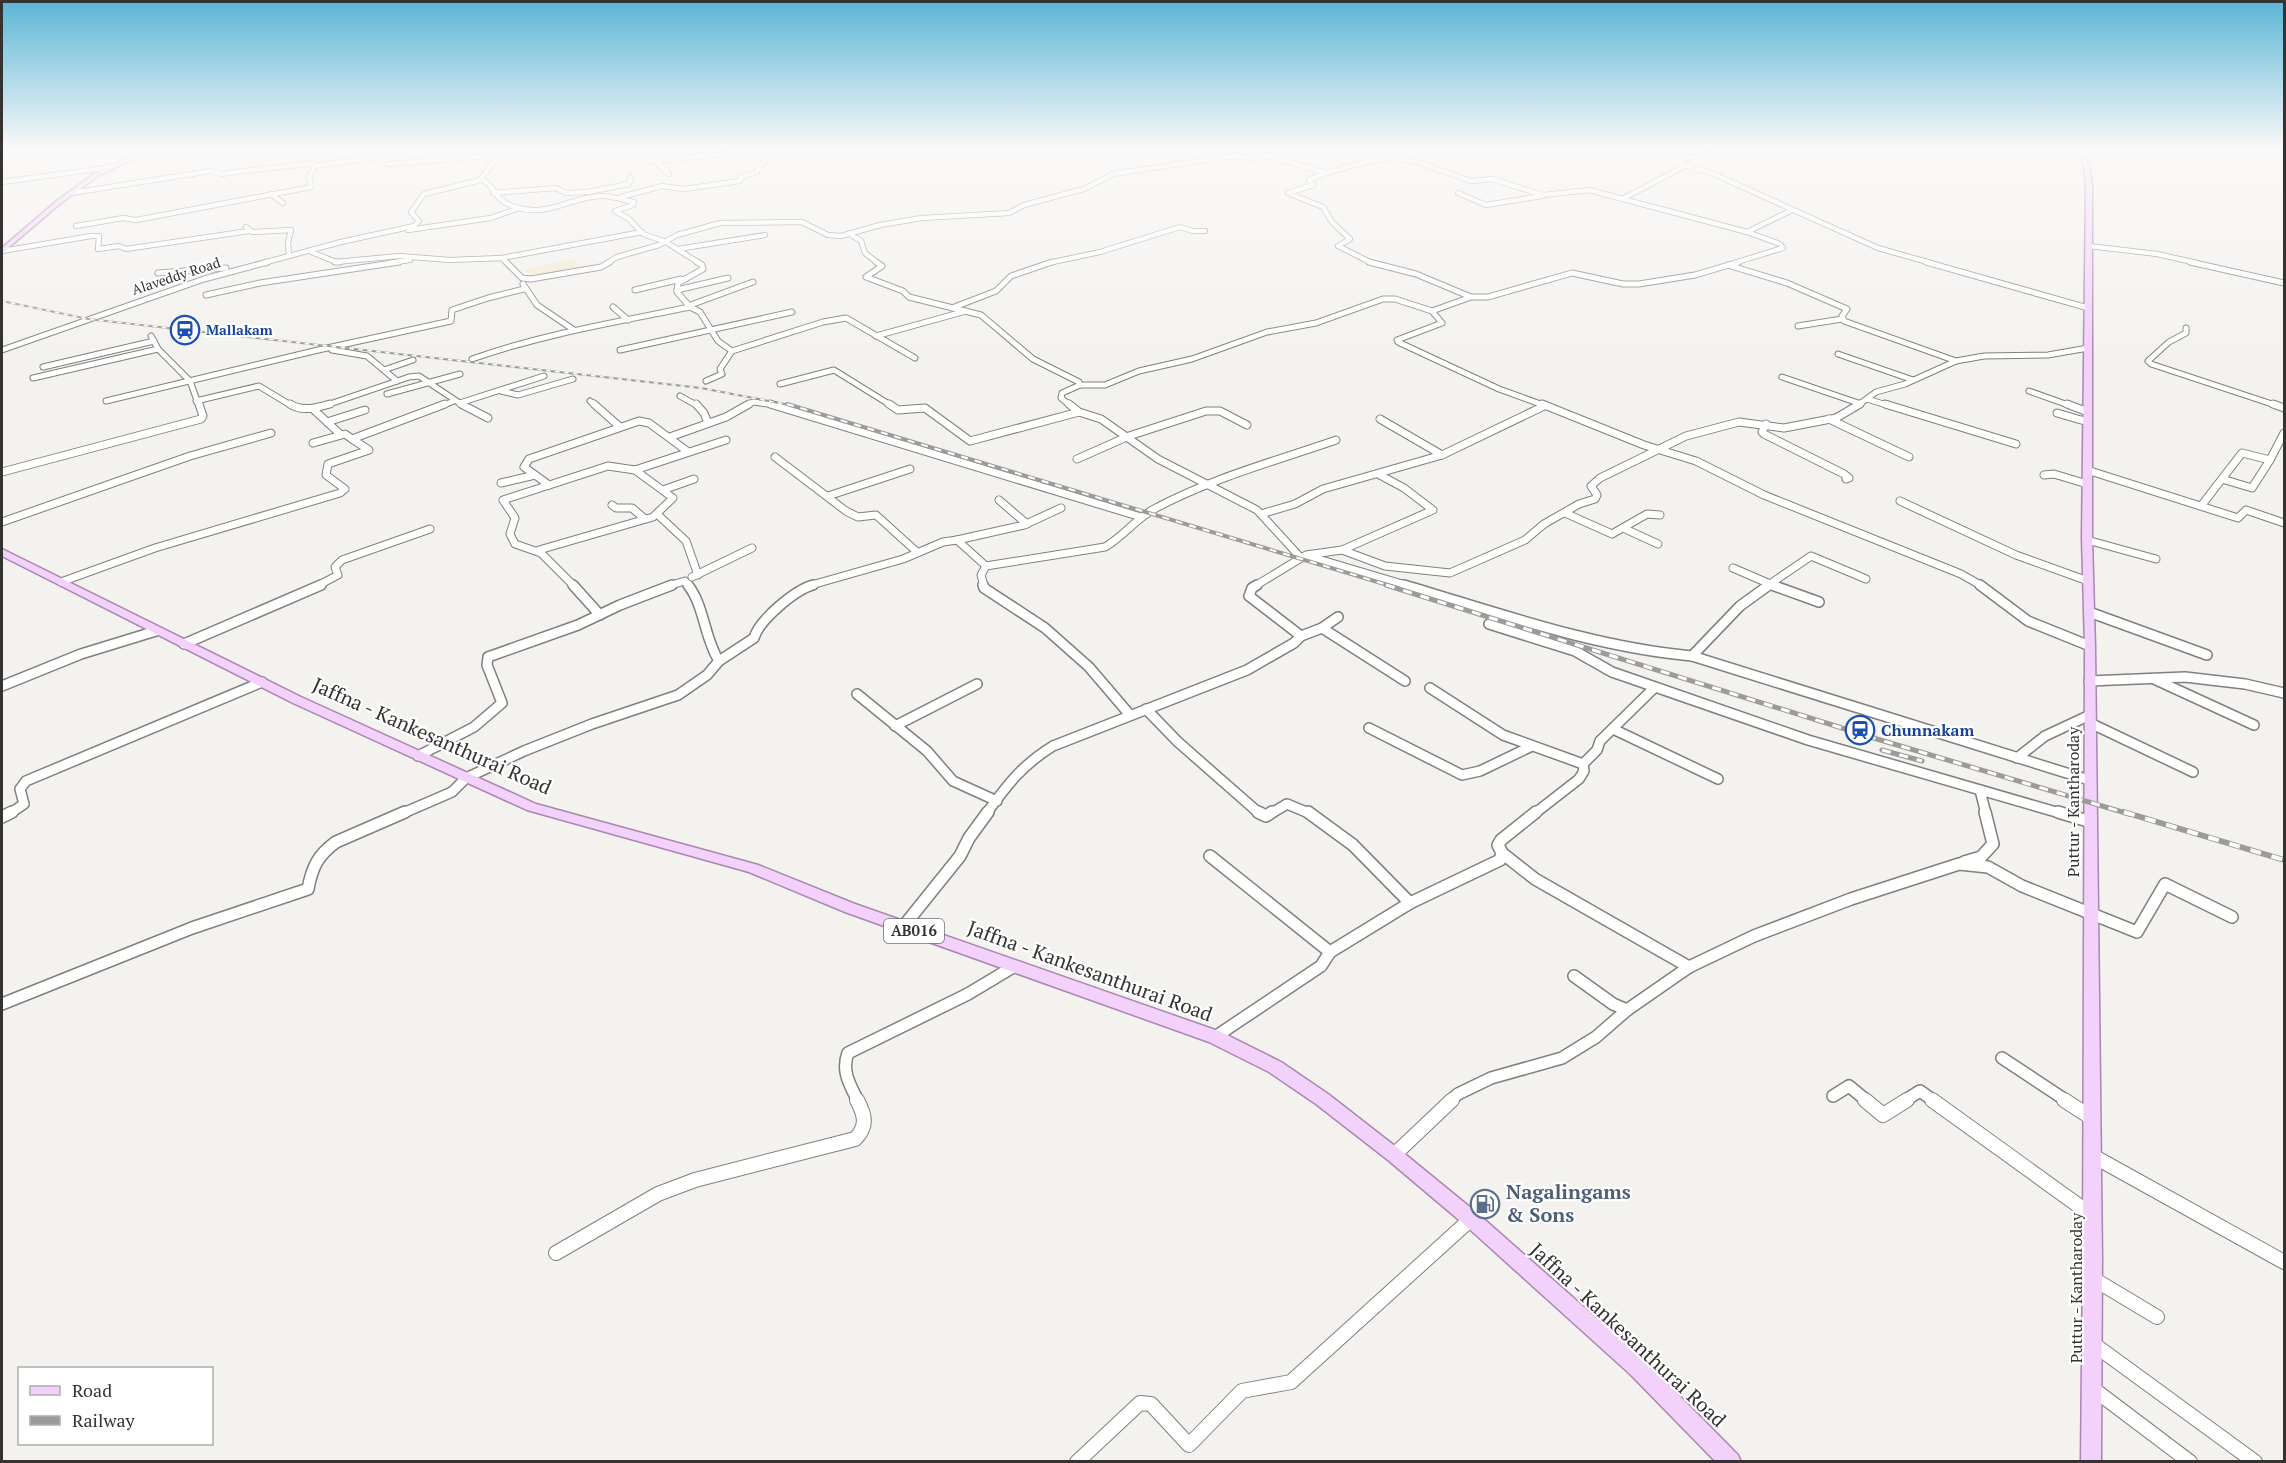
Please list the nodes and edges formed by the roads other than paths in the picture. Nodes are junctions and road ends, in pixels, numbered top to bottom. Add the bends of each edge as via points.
1 (43, 217) edge
2 (150, 217) edge
3 (415, 217) edge
4 (492, 217) edge
5 (626, 217) edge
6 (935, 217) edge
7 (1329, 217) edge
8 (1694, 217) edge
9 (1777, 217) edge
10 (1808, 217) edge
11 (2088, 217) edge
12 (76, 226) dead end
13 (403, 230) junction
14 (1205, 231) dead end
15 (642, 232) junction
16 (1747, 232) junction
17 (850, 234) junction
18 (765, 235) dead end
19 (666, 242) junction
20 (2089, 246) junction
21 (678, 249) junction
22 (2, 251) edge
23 (309, 251) junction
24 (289, 256) junction
25 (502, 258) junction
26 (421, 259) junction
27 (1726, 265) junction
28 (249, 266) junction
29 (158, 273) dead end
30 (522, 278) junction
31 (728, 278) dead end
32 (681, 279) junction
33 (753, 282) dead end
34 (2284, 283) edge
35 (524, 289) junction
36 (635, 290) dead end
37 (677, 290) junction
38 (206, 295) dead end
39 (1471, 297) junction
40 (689, 306) junction
41 (613, 308) dead end
42 (952, 308) junction
43 (2088, 308) junction
44 (966, 311) junction
45 (1432, 311) junction
46 (792, 312) dead end
47 (1842, 319) junction
48 (628, 320) junction
49 (1798, 326) dead end
50 (2186, 328) dead end
51 (574, 330) junction
52 (710, 332) junction
53 (876, 336) junction
54 (2088, 348) junction
55 (158, 349) junction
56 (326, 349) junction
57 (620, 350) dead end
58 (2, 351) edge
59 (732, 351) junction
60 (1838, 354) dead end
61 (915, 358) dead end
62 (472, 359) dead end
63 (413, 360) dead end
64 (1956, 361) junction
65 (44, 367) dead end
66 (384, 370) junction
67 (460, 374) dead end
68 (544, 376) dead end
69 (1782, 377) dead end
70 (33, 378) dead end
71 (573, 379) dead end
72 (1913, 380) junction
73 (190, 381) junction
74 (397, 381) junction
75 (706, 381) dead end
76 (429, 383) junction
77 (780, 384) dead end
78 (1080, 385) junction
79 (501, 391) junction
80 (2029, 391) dead end
81 (387, 394) dead end
82 (680, 396) dead end
83 (1867, 399) junction
84 (106, 401) dead end
85 (196, 401) junction
86 (590, 401) dead end
87 (457, 402) junction
88 (1861, 404) junction
89 (1544, 406) junction
90 (2284, 408) edge
91 (313, 409) junction
92 (365, 410) dead end
93 (1079, 412) junction
94 (2057, 413) dead end
95 (2088, 417) junction
96 (488, 418) dead end
97 (1380, 419) dead end
98 (1829, 419) junction
99 (327, 422) junction
100 (708, 423) junction
101 (1766, 424) junction
102 (1247, 425) dead end
103 (620, 427) junction
104 (271, 433) dead end
105 (2284, 433) edge
106 (340, 434) junction
107 (1129, 436) junction
108 (670, 437) junction
109 (352, 439) junction
110 (726, 440) dead end
111 (1336, 440) dead end
112 (313, 443) dead end
113 (2016, 444) dead end
114 (1658, 450) junction
115 (687, 451) junction
116 (1442, 455) junction
117 (775, 457) dead end
118 (1908, 457) dead end
119 (1077, 459) dead end
120 (2270, 460) junction
121 (910, 469) dead end
122 (635, 470) junction
123 (2087, 470) junction
124 (2, 472) edge
125 (1378, 474) junction
126 (535, 475) junction
127 (2044, 475) dead end
128 (694, 479) dead end
129 (1846, 479) dead end
130 (2222, 479) junction
131 (501, 483) dead end
132 (1211, 484) junction
133 (2087, 484) junction
134 (549, 485) junction
135 (663, 490) junction
136 (828, 496) junction
137 (999, 500) dead end
138 (1900, 501) dead end
139 (612, 505) dead end
140 (2200, 506) junction
141 (1061, 508) dead end
142 (1565, 513) junction
143 (657, 514) junction
144 (1261, 514) junction
145 (1660, 515) dead end
146 (1142, 517) junction
147 (645, 519) junction
148 (2, 522) edge
149 (2284, 523) edge
150 (1027, 524) junction
151 (1623, 528) junction
152 (430, 529) dead end
153 (957, 540) junction
154 (2087, 540) junction
155 (1658, 544) dead end
156 (752, 548) dead end
157 (539, 550) junction
158 (1342, 550) junction
159 (917, 552) junction
160 (3, 554) edge
161 (1304, 556) junction
162 (2156, 559) dead end
163 (986, 566) junction
164 (1733, 568) dead end
165 (698, 574) junction
166 (1866, 579) dead end
167 (685, 581) junction
168 (2088, 581) junction
169 (61, 582) junction
170 (1770, 584) junction
171 (1820, 602) dead end
172 (2089, 612) junction
173 (600, 615) junction
174 (1338, 617) dead end
175 (1489, 624) dead end
176 (1322, 628) junction
177 (156, 631) junction
178 (1301, 636) junction
179 (184, 644) junction
180 (2090, 646) junction
181 (2207, 655) dead end
182 (1692, 656) junction
183 (719, 661) junction
184 (2152, 678) junction
185 (262, 681) junction
186 (1405, 681) dead end
187 (2089, 681) junction
188 (977, 684) dead end
189 (2, 686) edge
190 (1430, 688) dead end
191 (1654, 688) junction
192 (2284, 693) edge
193 (856, 694) dead end
194 (1146, 709) junction
195 (1130, 715) junction
196 (2090, 719) junction
197 (2254, 725) dead end
198 (895, 726) junction
199 (1369, 728) dead end
200 (1613, 729) junction
201 (1532, 746) junction
202 (418, 756) junction
203 (2017, 758) junction
204 (1583, 764) junction
205 (2193, 772) dead end
206 (466, 778) junction
207 (1718, 779) dead end
208 (2089, 780) junction
209 (1980, 790) junction
210 (997, 801) junction
211 (2, 817) edge
212 (2091, 822) junction
213 (1502, 853) junction
214 (1210, 856) dead end
215 (1959, 864) junction
216 (1410, 903) junction
217 (2090, 912) junction
218 (2232, 917) dead end
219 (903, 927) junction
220 (1330, 952) junction
221 (1013, 967) junction
222 (1689, 967) junction
223 (1574, 976) dead end
224 (2, 1004) edge
225 (1627, 1011) junction
226 (1215, 1037) junction
227 (2002, 1058) dead end
228 (1833, 1096) dead end
229 (2092, 1118) junction
230 (1394, 1155) junction
231 (2093, 1156) junction
232 (2092, 1216) junction
233 (1471, 1219) junction
234 (556, 1253) dead end
235 (2284, 1262) edge
236 (2092, 1278) junction
237 (2157, 1317) dead end
238 (2092, 1343) junction
239 (2092, 1388) junction
240 (1723, 1458) edge
241 (1077, 1461) edge
242 (2091, 1461) edge
243 (2190, 1461) edge
244 (2255, 1461) edge

1 - 22 main road
2 - 12 street
3 - 13 street via 419,221
4 - 13 street, Alaveddy Road
5 - 15 street
6 - 17 street via 880,225
7 - 39 street via 1350,239 1338,246 1376,265 1416,274
8 - 16 street
9 - 16 street
10 - 43 street via 1878,248
11 - 20 main road, Puttur - Kantharoday
13 - 23 street, Alaveddy Road
14 - 42 street via 1180,227 1100,252 1060,259 1011,276 996,291
15 - 19 street
15 - 25 street
16 - 27 street via 1784,246
17 - 19 street via 828,235 802,222 727,222 677,235
17 - 42 street via 862,241 865,253 882,266 866,277 909,297
18 - 21 street
19 - 21 street
19 - 30 street via 617,257 601,267
20 - 34 street via 2157,254
20 - 43 main road, Puttur - Kantharoday
21 - 32 street via 703,269
22 - 24 street via 91,236 99,236 99,249 126,249 247,229 291,230
23 - 24 street, Alaveddy Road
23 - 26 street via 336,262 399,256
24 - 28 street, Alaveddy Road
25 - 26 street
25 - 30 street
26 - 38 street
27 - 39 street via 1695,275 1639,284 1572,273 1488,297
27 - 47 street via 1822,296 1847,309
28 - 29 street
28 - 58 street, Alaveddy Road via 146,298
30 - 35 street
31 - 37 street
32 - 36 street
32 - 37 street
33 - 40 street
35 - 51 street
35 - 56 street via 487,296 456,308 452,310 451,321
37 - 40 street
39 - 45 street
40 - 48 street
40 - 52 street via 700,312
41 - 48 street
42 - 44 street
43 - 54 main road, Puttur - Kantharoday
44 - 53 street
44 - 78 street via 986,318 1033,359
45 - 78 street via 1395,298 1383,299 1316,323 1267,332 1192,359 1139,371 1105,386
45 - 89 street via 1442,323 1398,342
46 - 52 street
47 - 49 street via 1833,318 1805,328
47 - 64 street
48 - 51 street
50 - 90 street via 2186,333 2148,361
51 - 62 street
52 - 57 street
52 - 59 street
53 - 59 street via 842,318
53 - 61 street
54 - 64 street via 2048,355 1984,356
54 - 95 main road, Puttur - Kantharoday
55 - 65 street via 153,339
55 - 70 street
55 - 73 street
56 - 66 street via 363,354
56 - 73 street
59 - 75 street via 720,369 722,374
60 - 72 street
63 - 66 street
64 - 72 street
66 - 74 street
67 - 76 street
68 - 79 street
69 - 88 street
71 - 79 street via 518,395
72 - 83 street via 1876,392
73 - 84 street
73 - 85 street
74 - 76 street via 419,376
74 - 91 street
76 - 81 street
76 - 87 street
77 - 93 street via 834,370 898,410 925,408 970,441
78 - 93 street via 1062,393 1061,398
79 - 87 street
80 - 95 street
82 - 100 street via 700,406
83 - 88 street
83 - 113 street
85 - 91 street via 253,385 297,409
85 - 124 street via 203,416 196,422
86 - 103 street
87 - 96 street
87 - 109 street
88 - 98 street
89 - 114 street
89 - 116 street
91 - 99 street
92 - 99 street
93 - 107 street via 1101,419
94 - 95 street
95 - 123 main road, Puttur - Kantharoday
97 - 116 street
98 - 101 street via 1784,428
98 - 118 street
99 - 106 street
100 - 108 street
100 - 146 street via 753,402 781,406
101 - 114 street via 1739,422 1686,436
101 - 129 street via 1764,434 1844,474 1849,478
102 - 107 street via 1213,410
103 - 108 street via 643,421
103 - 126 street via 529,459 524,467
104 - 148 street via 190,456
105 - 120 street
106 - 109 street
106 - 112 street
107 - 119 street
107 - 132 street via 1158,459
108 - 115 street
109 - 169 street via 369,450 328,464 326,475 345,489 340,493 166,545
110 - 115 street
111 - 132 street
114 - 142 street via 1600,478 1591,486 1597,495 1595,499
114 - 180 street via 1696,461 1764,495 1961,574 2028,621
115 - 122 street
116 - 125 street
117 - 136 street
120 - 130 street via 2242,453
120 - 130 street via 2253,488
121 - 136 street
122 - 134 street via 608,466
122 - 135 street
123 - 133 main road, Puttur - Kantharoday
123 - 140 street
125 - 144 street via 1323,489 1295,504
125 - 158 street via 1433,510
126 - 131 street
126 - 134 street
127 - 133 street via 2054,474
128 - 135 street
130 - 140 street
132 - 144 street
132 - 146 street
133 - 154 main road, Puttur - Kantharoday
134 - 157 street via 503,500 515,518 510,532 515,544
135 - 143 street via 673,498
136 - 159 street via 858,517 876,515
137 - 150 street
138 - 168 street via 2016,555
139 - 147 street via 632,508
140 - 149 street via 2238,518 2246,510
141 - 150 street
142 - 151 street via 1612,534
142 - 158 street via 1525,540 1450,573 1385,566
143 - 147 street
143 - 165 street via 686,541
144 - 161 street
145 - 151 street via 1647,514
146 - 163 street via 1126,534 1105,547
147 - 157 street
150 - 153 street
151 - 155 street
152 - 179 street via 342,560 335,567 338,574 332,580
153 - 159 street
153 - 163 street
154 - 162 street
154 - 168 main road, Puttur - Kantharoday
156 - 165 street
157 - 173 street
158 - 161 street
159 - 183 street via 903,560 802,588 757,627 754,638
160 - 169 main road, Jaffna - Kankesanthurai Road / AB016
161 - 178 street via 1249,593
161 - 182 street via 1559,631 1646,652
163 - 195 street via 981,575 984,588 1045,628 1089,667
164 - 170 street
165 - 167 street
166 - 170 street via 1811,556
167 - 173 street
167 - 183 street via 704,621 711,651
168 - 172 main road, Puttur - Kantharoday
169 - 177 main road, Jaffna - Kankesanthurai Road / AB016
170 - 171 street
170 - 182 street via 1740,606
172 - 180 main road, Puttur - Kantharoday
172 - 181 street
173 - 202 street via 488,657 487,665 501,703 472,727
174 - 176 street
175 - 191 street via 1575,651 1612,672
176 - 178 street
176 - 186 street
177 - 179 main road, Jaffna - Kankesanthurai Road / AB016
177 - 189 street via 81,654
178 - 194 street via 1247,670
179 - 185 main road, Jaffna - Kankesanthurai Road / AB016
180 - 187 main road, Puttur - Kantharoday
182 - 203 street
183 - 206 street via 678,695 582,728
184 - 187 street
184 - 192 street via 2185,677
184 - 197 street
185 - 202 main road, Jaffna - Kankesanthurai Road / AB016
185 - 211 street via 26,780 20,789 24,804
187 - 196 main road, Puttur - Kantharoday
188 - 198 street
190 - 201 street via 1503,735
191 - 200 street
191 - 209 street via 1808,740
193 - 198 street
194 - 195 street
194 - 216 street via 1261,815 1287,804 1297,806 1358,850
195 - 210 street via 1053,746 1032,759
196 - 203 street via 2045,736
196 - 205 street
196 - 208 main road, Puttur - Kantharoday
198 - 210 street via 927,751 953,781
199 - 201 street via 1462,775 1476,774
200 - 204 street
200 - 207 street
201 - 204 street
202 - 206 main road, Jaffna - Kankesanthurai Road / AB016
203 - 208 street
204 - 213 street via 1579,778 1501,840 1498,845
206 - 219 main road, Jaffna - Kankesanthurai Road / AB016 via 532,807 753,868
206 - 224 street via 452,792 319,854 313,862 308,889 187,928
208 - 212 main road, Puttur - Kantharoday
209 - 212 street
209 - 215 street via 1993,844 1981,857
210 - 219 street via 960,856
212 - 217 main road, Puttur - Kantharoday
213 - 216 street via 1500,860
213 - 222 street via 1535,879
214 - 220 street
215 - 217 street via 1988,867 2022,886
215 - 222 street via 1754,936
216 - 220 street
217 - 218 street via 2137,932 2165,884
217 - 229 main road, Puttur - Kantharoday
219 - 221 main road, Jaffna - Kankesanthurai Road / AB016
220 - 226 street via 1321,966
221 - 226 main road, Jaffna - Kankesanthurai Road / AB016
221 - 234 street via 968,994 848,1053 844,1069 866,1127 855,1139 695,1180 667,1191
222 - 225 street
223 - 225 street
225 - 230 street via 1562,1058 1491,1078 1458,1094
226 - 230 main road, Jaffna - Kankesanthurai Road / AB016 via 1275,1067
227 - 229 street
228 - 232 street via 1849,1086 1884,1115 1920,1091
229 - 231 main road, Puttur - Kantharoday
230 - 233 main road, Jaffna - Kankesanthurai Road / AB016
231 - 232 main road, Puttur - Kantharoday
231 - 235 street
232 - 236 main road, Puttur - Kantharoday
233 - 240 main road, Jaffna - Kankesanthurai Road / AB016 via 1637,1367
233 - 241 street via 1291,1382 1242,1391 1189,1445 1151,1404 1140,1403
236 - 237 street
236 - 238 main road, Puttur - Kantharoday
238 - 239 main road, Puttur - Kantharoday
238 - 244 street
239 - 242 main road, Puttur - Kantharoday
239 - 243 street

